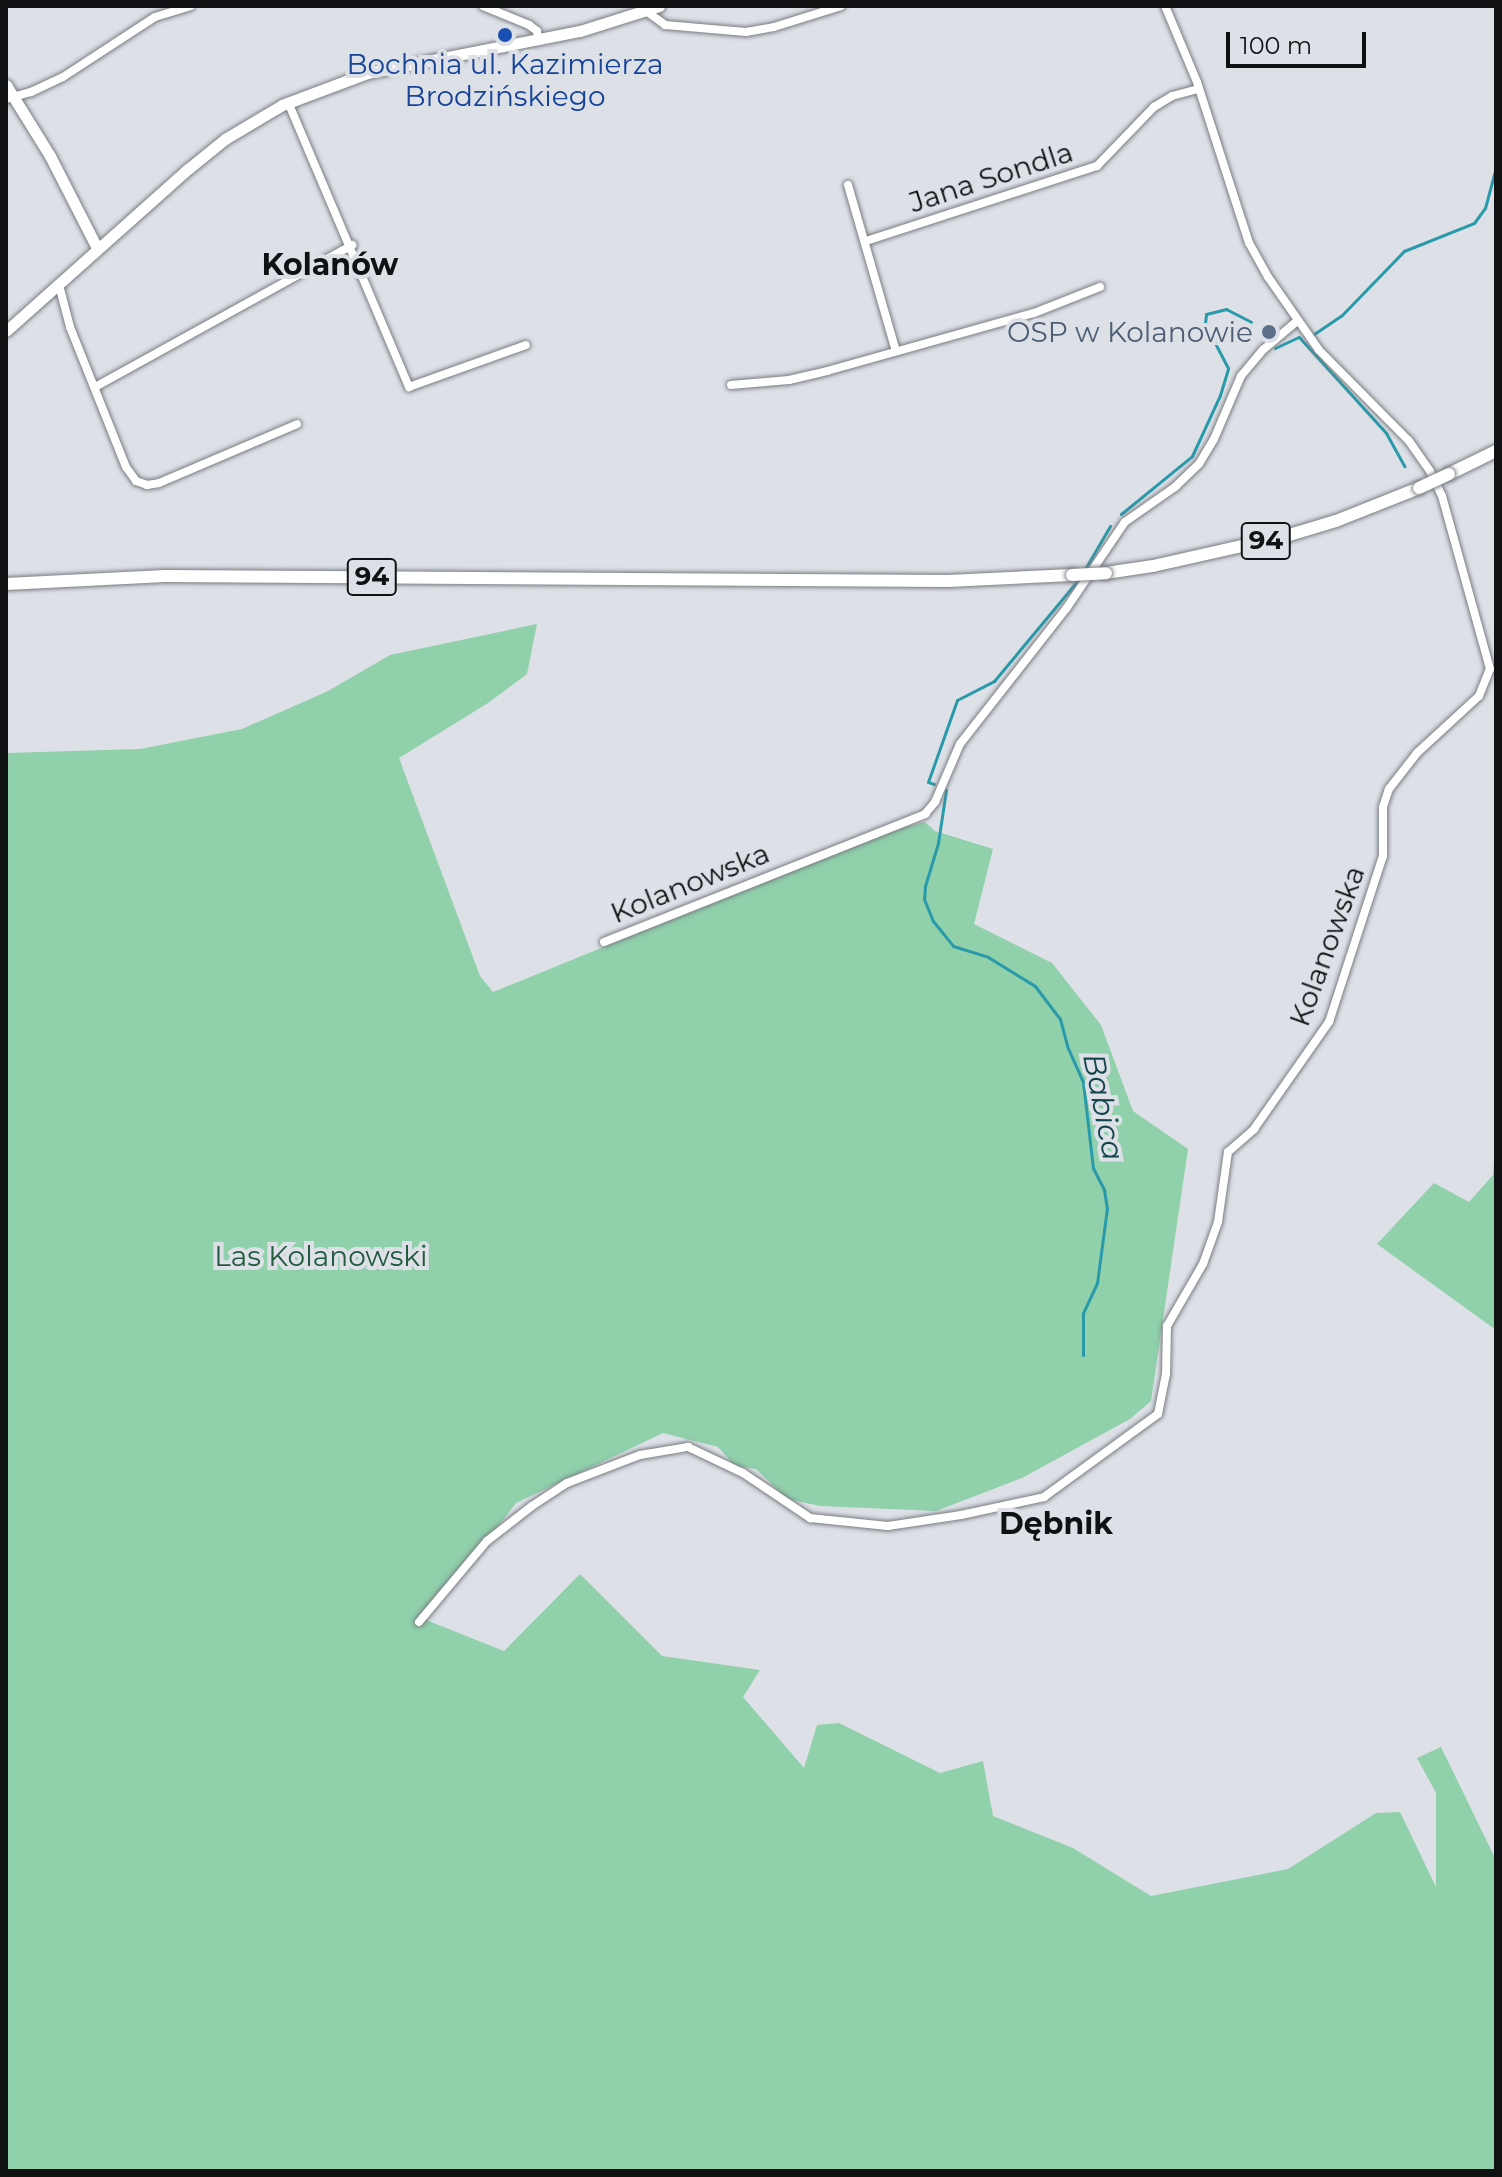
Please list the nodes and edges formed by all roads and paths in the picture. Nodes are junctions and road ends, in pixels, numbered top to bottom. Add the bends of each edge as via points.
1 (155, 6) edge
2 (190, 6) edge
3 (483, 6) edge
4 (659, 6) edge
5 (841, 6) edge
6 (1165, 6) edge
7 (646, 11) junction
8 (155, 17) junction
9 (538, 39) junction
10 (6, 85) edge
11 (1199, 89) junction
12 (10, 98) edge
13 (288, 102) junction
14 (848, 185) dead end
15 (866, 241) junction
16 (352, 245) junction
17 (97, 248) junction
18 (59, 285) junction
19 (1100, 287) dead end
20 (1296, 322) junction
21 (6, 331) edge
22 (526, 345) dead end
23 (896, 351) junction
24 (731, 385) dead end
25 (95, 387) junction
26 (297, 424) dead end
27 (1496, 451) edge
28 (6, 584) edge
29 (604, 942) dead end
30 (419, 1622) dead end

1 - 8 street
2 - 8 street
3 - 9 street via 529,25
4 - 7 main road
5 - 7 street via 746,32 665,25
6 - 11 street, Kolanowska
7 - 9 main road
8 - 12 street via 63,77
9 - 13 main road via 367,73
10 - 12 main road
11 - 15 street, Jana Sondla via 1154,107 1097,166
11 - 20 street, Kolanowska via 1249,243
12 - 17 main road
13 - 16 street
13 - 17 main road via 225,139
14 - 15 street
15 - 23 street
16 - 22 street via 409,387
16 - 25 street
17 - 18 main road
18 - 21 main road
18 - 25 street
19 - 23 street via 1034,313
20 - 29 street, Kolanowska via 1241,376 1199,464 1125,522 1066,609 960,744 925,814
20 - 30 street, Kolanowska via 1351,386 1408,440 1430,471 1442,496 1490,669 1479,696 1417,753 1389,789 1383,807 1383,856 1329,1022 1254,1129 1228,1152 1218,1222 1203,1264 1167,1326 1158,1414 1044,1497 888,1526 810,1518 743,1473 688,1447 640,1455 567,1483 532,1506 487,1541
23 - 24 street via 789,380
25 - 26 street via 126,467 136,481 147,485
27 - 28 main road, 94, bridge via 1419,488 1286,536 1106,573 948,581 165,576

